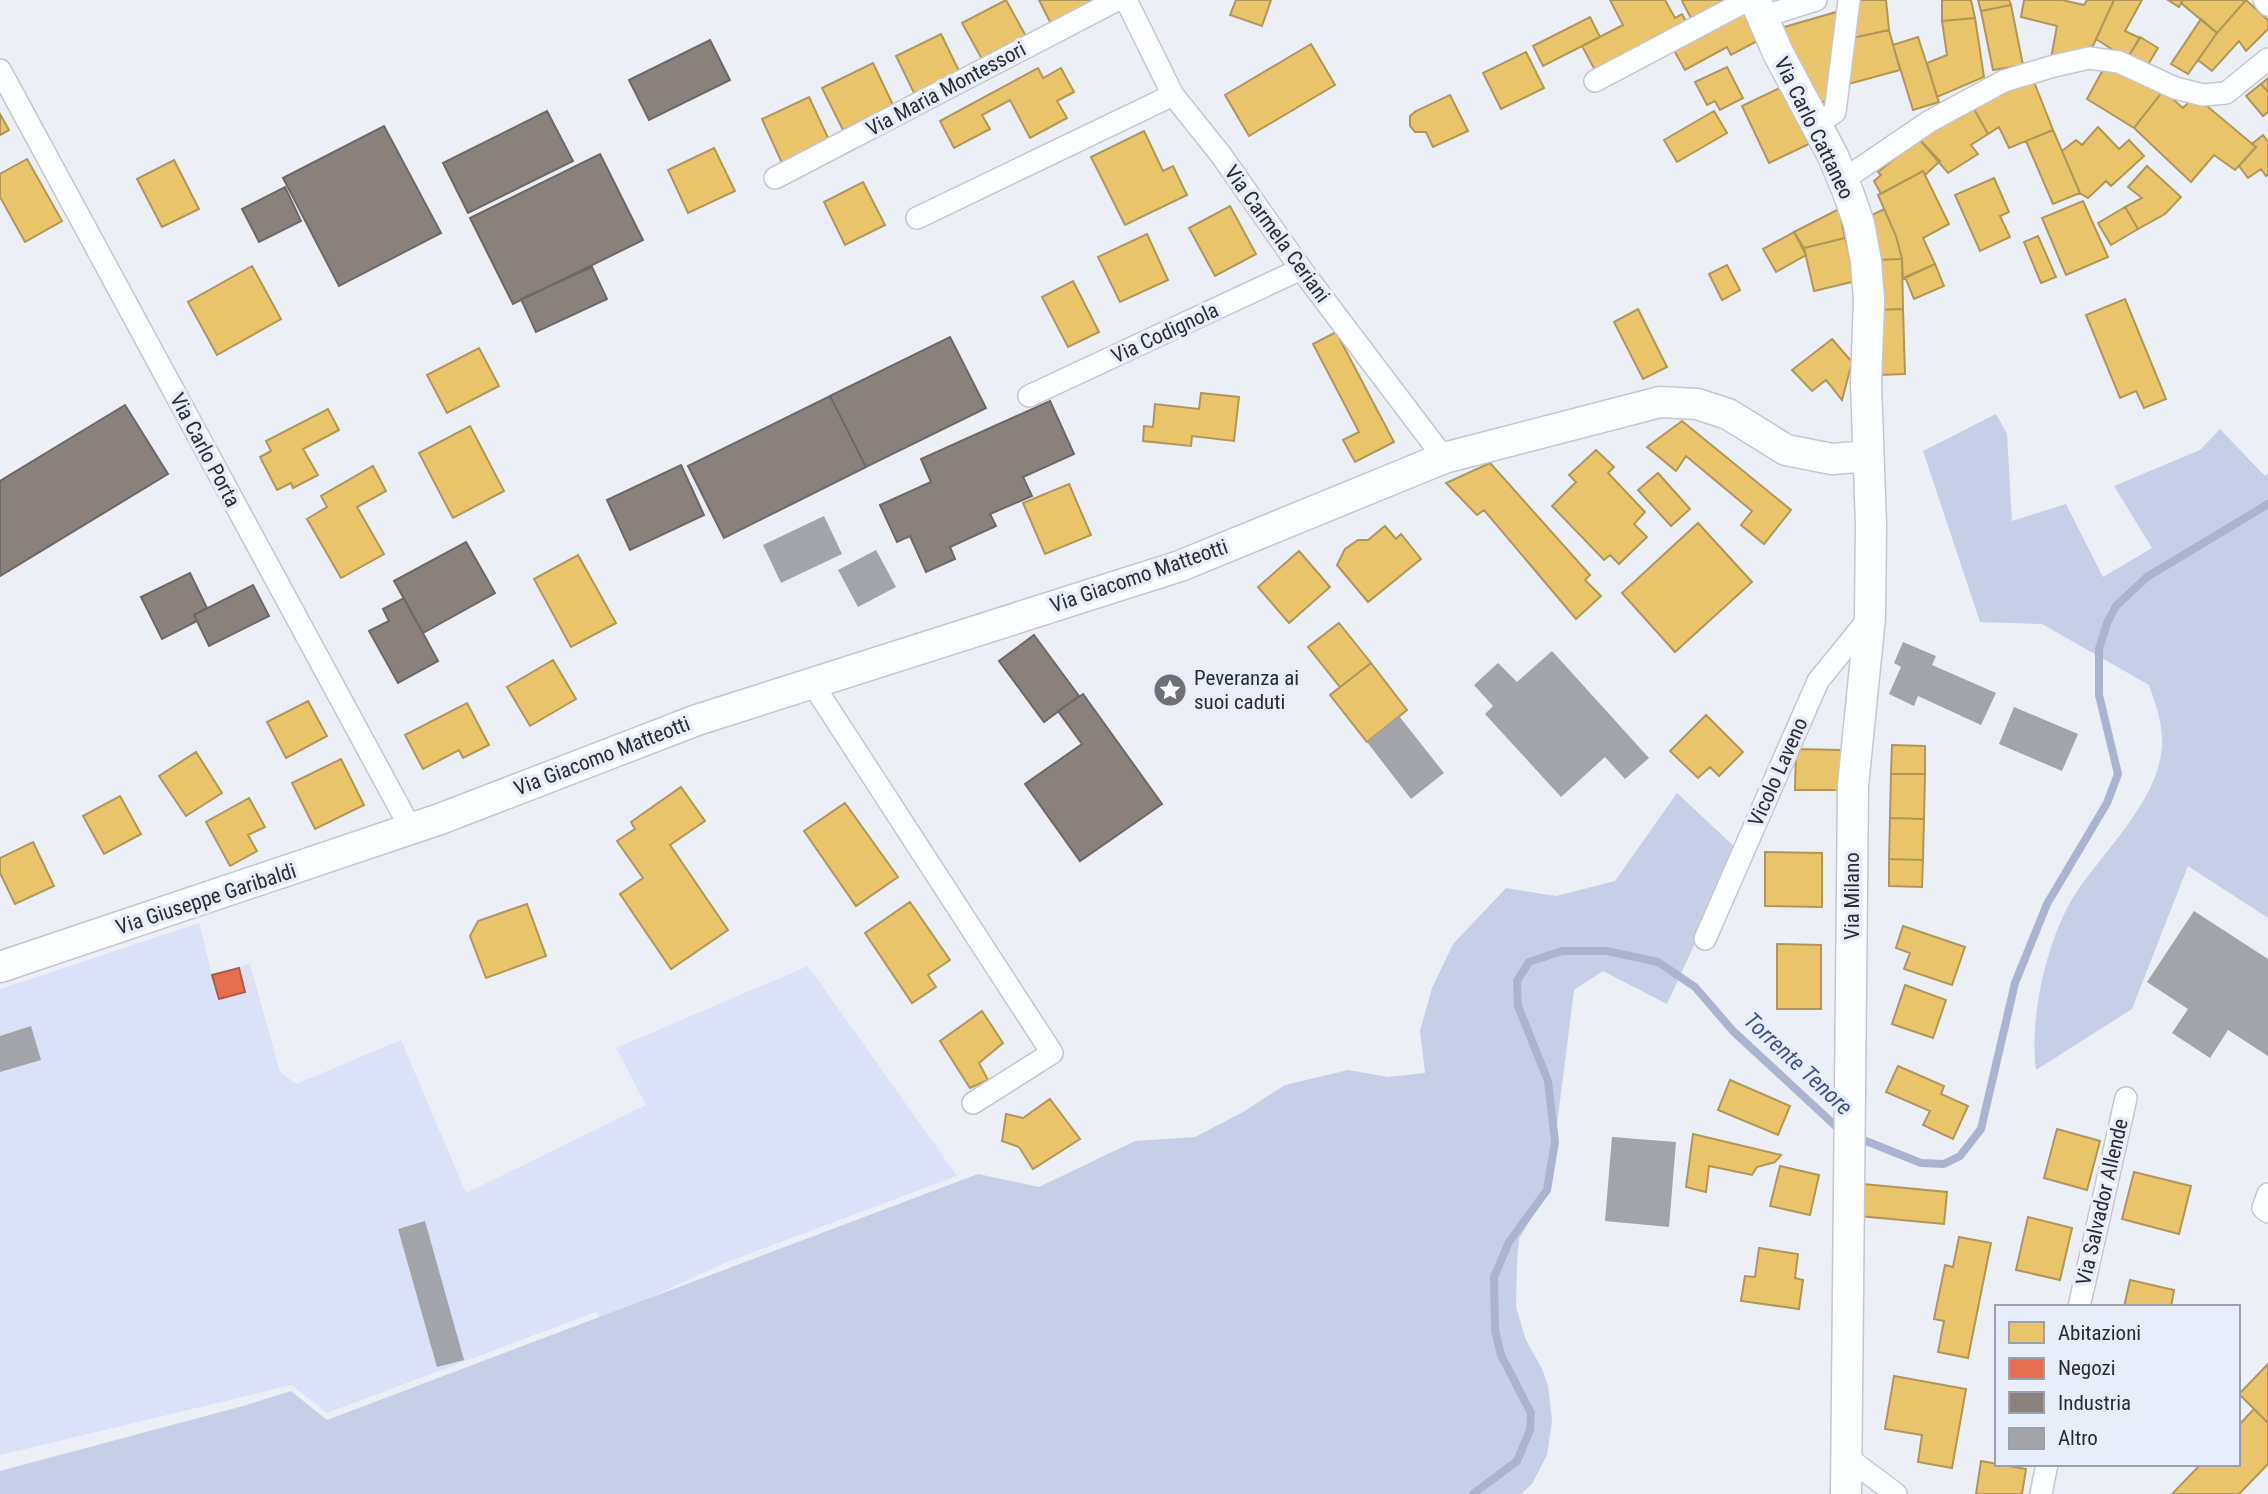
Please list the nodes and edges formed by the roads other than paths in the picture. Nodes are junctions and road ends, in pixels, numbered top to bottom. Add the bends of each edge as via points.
1 (1117, 0) edge
2 (1126, 0) edge
3 (1816, 0) edge
4 (1849, 0) edge
5 (2264, 0) edge
6 (2268, 5) edge
7 (1755, 6) edge
8 (2268, 58) edge
9 (0, 70) edge
10 (1595, 81) dead end
11 (1173, 95) junction
12 (1816, 125) junction
13 (775, 178) dead end
14 (1843, 180) junction
15 (917, 218) dead end
16 (1301, 269) junction
17 (1869, 300) joint
18 (1029, 396) dead end
19 (1868, 456) junction
20 (1444, 458) junction
21 (1870, 617) junction
22 (812, 683) junction
23 (411, 829) junction
24 (1705, 939) dead end
25 (0, 967) edge
26 (2126, 1098) dead end
27 (973, 1103) dead end
28 (2268, 1194) edge
29 (2268, 1212) edge
30 (2079, 1305) edge
31 (1847, 1458) junction
32 (2047, 1466) edge
33 (1846, 1494) edge
34 (1896, 1494) edge
35 (2041, 1494) edge

1 - 13 street, Via Maria Montessori
2 - 11 street, Via Carmela Ceriani
3 - 7 street
4 - 12 street via 1835,112
5 - 6 street
7 - 10 street
7 - 12 street, Via Carlo Cattaneo
8 - 14 street via 2226,93 2203,95 2175,88 2119,62 2090,58 2054,66 2004,81 1930,121
9 - 23 street, Via Carlo Porta
11 - 15 street
11 - 16 street, Via Carmela Ceriani
12 - 14 street, Via Carlo Cattaneo
14 - 17 street, Via Carlo Cattaneo via 1859,223
16 - 18 street, Via Codignola
16 - 20 street, Via Carmela Ceriani
17 - 19 street, Via Milano
19 - 20 street, Via Giacomo Matteotti via 1832,459 1786,450 1728,414 1697,404 1660,402
19 - 21 street, Via Milano
20 - 22 street, Via Giacomo Matteotti via 1180,566
21 - 24 street, Vicolo Laveno via 1818,681
21 - 31 street, Via Milano via 1853,786
22 - 23 street, Via Giacomo Matteotti via 697,720
22 - 27 street via 1052,1053
23 - 25 street, Via Giuseppe Garibaldi
26 - 30 street, Via Salvador Allende
28 - 29 street via 2263,1208
31 - 33 street, Via Milano
31 - 34 street
32 - 35 street

